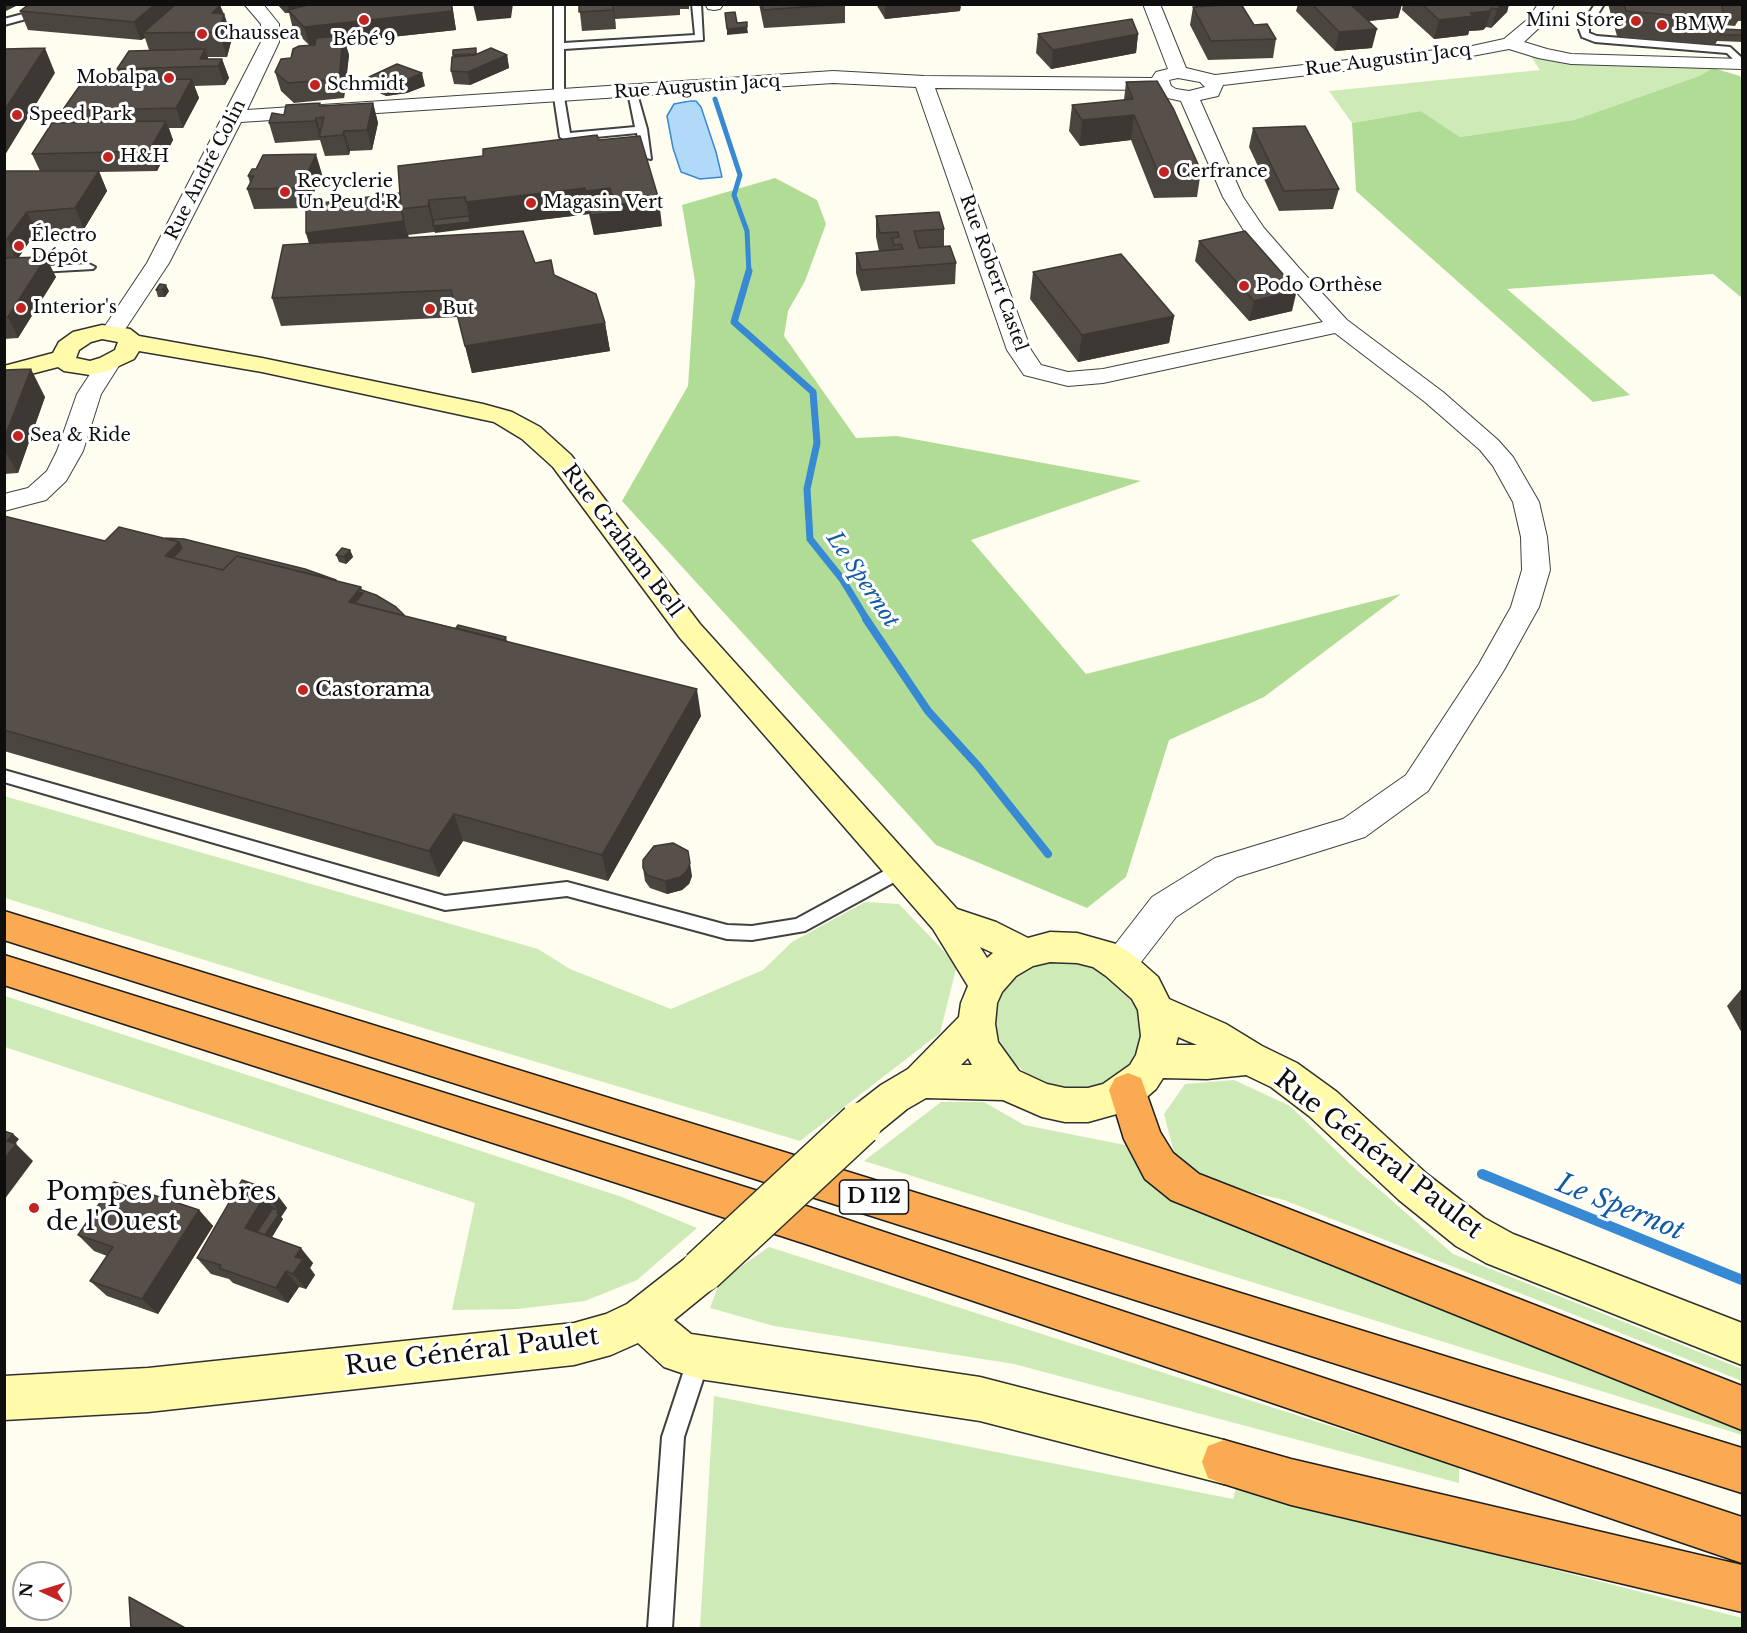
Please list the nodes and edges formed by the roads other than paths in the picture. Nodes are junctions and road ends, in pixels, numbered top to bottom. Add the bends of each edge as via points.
1 (39, 4) edge
2 (252, 4) edge
3 (559, 4) edge
4 (696, 4) edge
5 (1151, 4) edge
6 (1547, 4) edge
7 (1600, 4) edge
8 (23, 17) joint
9 (4, 22) edge
10 (665, 29) dead end
11 (687, 39) junction
12 (1510, 43) junction
13 (559, 46) junction
14 (1743, 64) edge
15 (1178, 72) junction
16 (1212, 81) junction
17 (924, 82) junction
18 (1159, 84) junction
19 (633, 92) junction
20 (559, 97) junction
21 (1189, 97) junction
22 (234, 117) junction
23 (642, 129) junction
24 (647, 157) edge
25 (89, 267) dead end
26 (4, 271) edge
27 (1339, 325) junction
28 (117, 350) junction
29 (73, 363) junction
30 (4, 374) edge
31 (89, 394) junction
32 (4, 503) edge
33 (4, 776) edge
34 (903, 869) junction
35 (945, 919) junction
36 (4, 925) edge
37 (1025, 953) junction
38 (1119, 965) junction
39 (4, 970) edge
40 (987, 983) junction
41 (1156, 1010) junction
42 (976, 1024) junction
43 (1249, 1058) junction
44 (1141, 1075) junction
45 (921, 1081) junction
46 (1006, 1083) junction
47 (642, 1319) junction
48 (1743, 1344) edge
49 (699, 1358) junction
50 (4, 1398) edge
51 (1743, 1408) edge
52 (1224, 1462) joint
53 (1743, 1471) edge
54 (1743, 1540) edge
55 (1743, 1589) edge
56 (660, 1629) edge

1 - 8 street
2 - 22 street, Rue André Colin via 270,24 270,42
3 - 13 lane via 564,34
4 - 11 lane via 700,38
5 - 15 street
6 - 12 street, Rue Augustin Jacq via 1534,23
7 - 14 lane via 1584,29 1585,35 1730,50
8 - 9 lane
10 - 11 lane via 687,28
11 - 13 lane
12 - 14 street via 1571,59
12 - 16 street, Rue Augustin Jacq via 1472,51
13 - 20 lane
15 - 16 street via 1198,74
15 - 18 street via 1163,76
16 - 21 street via 1214,87 1210,92
17 - 18 street, Rue Augustin Jacq
17 - 19 street, Rue Augustin Jacq via 833,77
17 - 27 street, Rue Robert Castel via 1019,350 1032,370 1068,380 1103,376
18 - 21 street via 1170,93
19 - 20 street, Rue Augustin Jacq
19 - 23 lane
20 - 22 street, Rue Augustin Jacq
20 - 23 lane via 565,137
21 - 27 street via 1233,197 1256,232
22 - 28 street, Rue André Colin
23 - 24 lane
25 - 26 lane
27 - 38 street via 1434,397 1504,463 1526,502 1534,537 1536,570 1525,607 1490,670 1417,783 1354,828 1226,867 1164,907
28 - 29 street
28 - 29 street via 93,334 68,346
28 - 31 street, Rue André Colin
28 - 34 street, Rue Graham Bell via 187,352 262,365 516,423 562,461 703,646
29 - 30 street
29 - 31 street
31 - 32 street, Rue André Colin via 70,451 57,475 37,494
33 - 34 lane via 445,903 567,889 727,932 752,933 799,926
34 - 35 street, Rue Graham Bell
35 - 37 street via 984,932
35 - 40 street, Rue Graham Bell
36 - 53 highway, D 112
37 - 38 street via 1050,947 1077,948 1103,955
37 - 40 street via 1003,965
38 - 41 street via 1144,988
39 - 54 highway, D 112 via 809,1226
40 - 42 street
41 - 43 street, Rue Général Paulet via 1213,1035
41 - 44 street via 1160,1036
42 - 45 street, Rue Général Paulet
42 - 46 street via 989,1061
43 - 44 street
43 - 48 street, Rue Général Paulet via 1284,1075 1323,1104 1413,1187 1470,1232 1500,1249
44 - 46 street via 1110,1100 1088,1105 1042,1100
44 - 51 highway via 1143,1139 1159,1166 1185,1188
45 - 46 street
45 - 47 street, Rue Général Paulet, bridge via 861,1124 702,1270
47 - 49 street via 679,1352
47 - 50 street, Rue Général Paulet via 611,1334 574,1344 148,1390
49 - 52 street via 980,1399
49 - 56 lane via 673,1437
52 - 55 highway via 1292,1482

